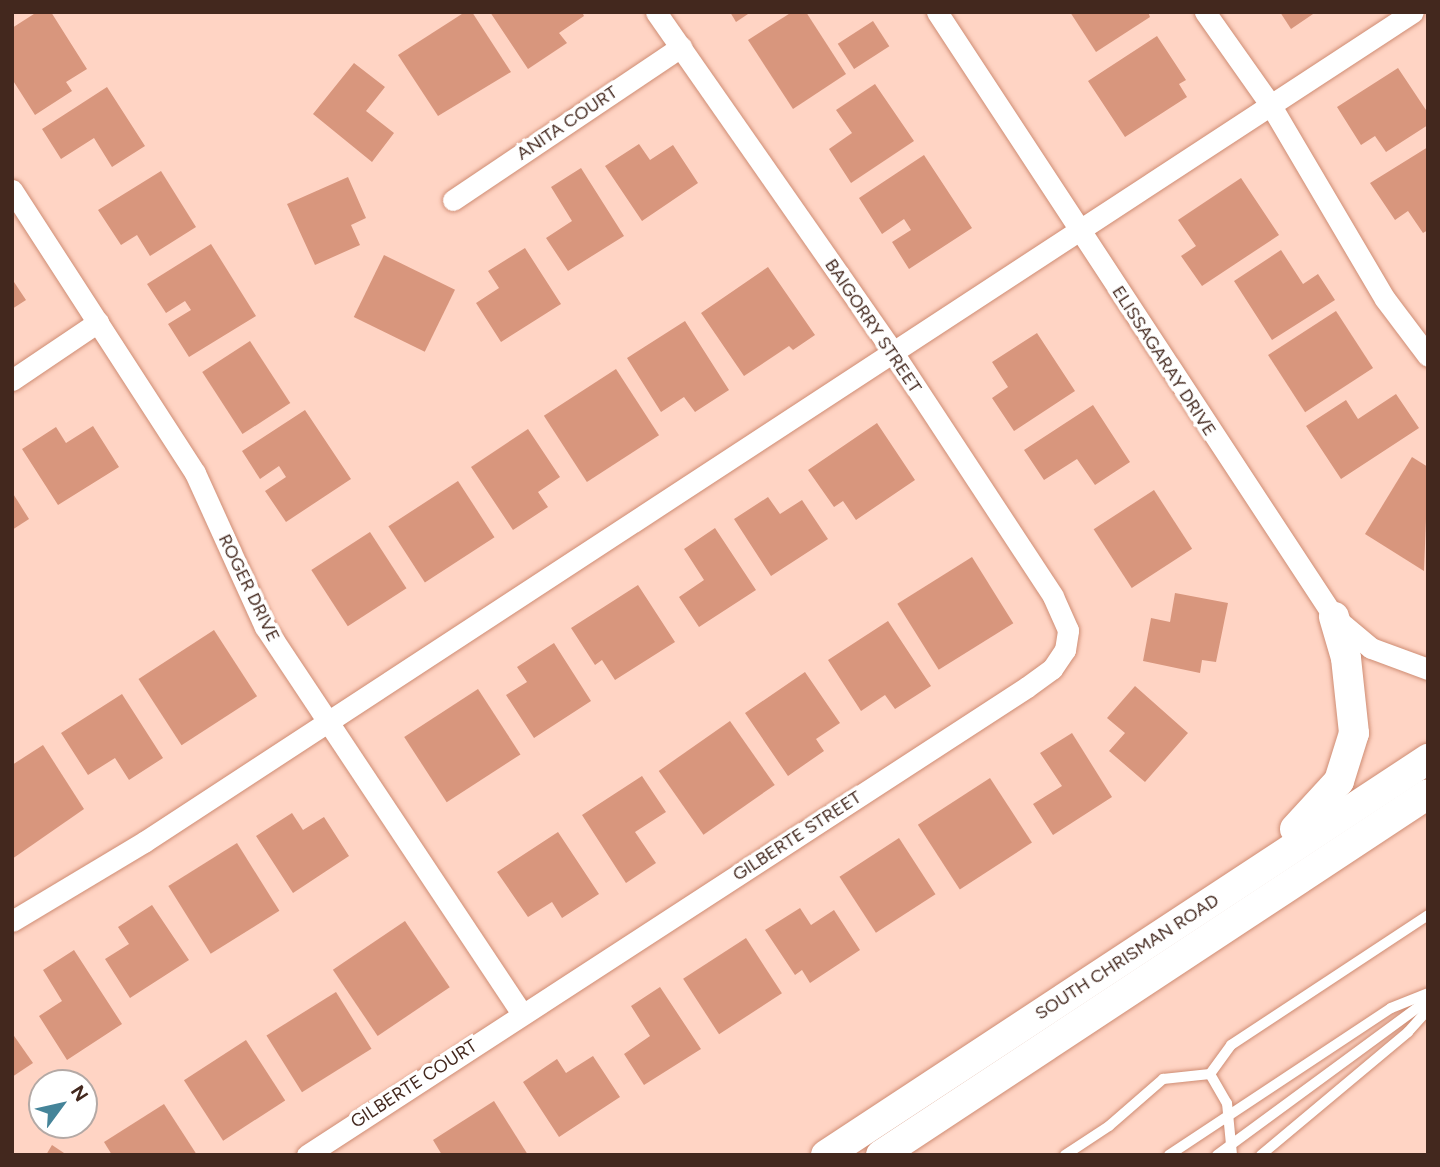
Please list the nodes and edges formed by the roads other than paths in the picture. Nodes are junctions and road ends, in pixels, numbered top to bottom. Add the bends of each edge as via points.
1 (656, 12) edge
2 (937, 12) edge
3 (1205, 12) edge
4 (1413, 12) edge
5 (681, 47) junction
6 (1269, 103) junction
7 (12, 190) edge
8 (453, 200) dead end
9 (1078, 229) junction
10 (98, 322) junction
11 (893, 352) junction
12 (1428, 356) edge
13 (12, 380) edge
14 (1334, 617) junction
15 (1065, 650) joint
16 (1428, 669) edge
17 (327, 720) junction
18 (1428, 759) edge
19 (1428, 794) edge
20 (1428, 915) edge
21 (12, 921) edge
22 (1428, 993) edge
23 (1428, 1000) edge
24 (1428, 1010) edge
25 (522, 1014) junction
26 (1210, 1074) junction
27 (934, 1084) junction
28 (1230, 1114) junction
29 (1232, 1149) edge
30 (307, 1155) edge
31 (827, 1155) edge
32 (881, 1155) edge
33 (1065, 1155) edge
34 (1169, 1155) edge
35 (1217, 1155) edge
36 (1261, 1155) edge

1 - 5 street, BAIGORRY STREET
2 - 9 street, ELISSAGARAY DRIVE
3 - 6 street
4 - 6 street
5 - 8 street, ANITA COURT
5 - 11 street, BAIGORRY STREET
6 - 9 street
6 - 12 street via 1385,299
7 - 10 street, ROGER DRIVE
9 - 11 street
9 - 14 street, ELISSAGARAY DRIVE
10 - 13 street
10 - 17 street, ROGER DRIVE via 195,473 264,627
11 - 15 street, BAIGORRY STREET via 1053,596 1068,630
11 - 17 street
14 - 16 street, ELISSAGARAY DRIVE via 1371,648
14 - 27 street via 1346,658 1354,733 1339,781 1323,803 1296,829 989,1031
15 - 25 street, GILBERTE STREET via 1052,669 1027,687
17 - 21 street via 144,842
17 - 25 street, ROGER DRIVE
18 - 27 street, SOUTH CHRISMAN ROAD
19 - 32 street, SOUTH CHRISMAN ROAD
20 - 26 lane via 1231,1045
22 - 28 lane via 1391,1008
23 - 29 lane
24 - 36 lane via 1378,1059
25 - 30 street, GILBERTE COURT
26 - 28 lane
26 - 33 lane via 1163,1079 1109,1126
27 - 31 street, SOUTH CHRISMAN ROAD
28 - 29 lane
28 - 34 lane
29 - 35 lane

